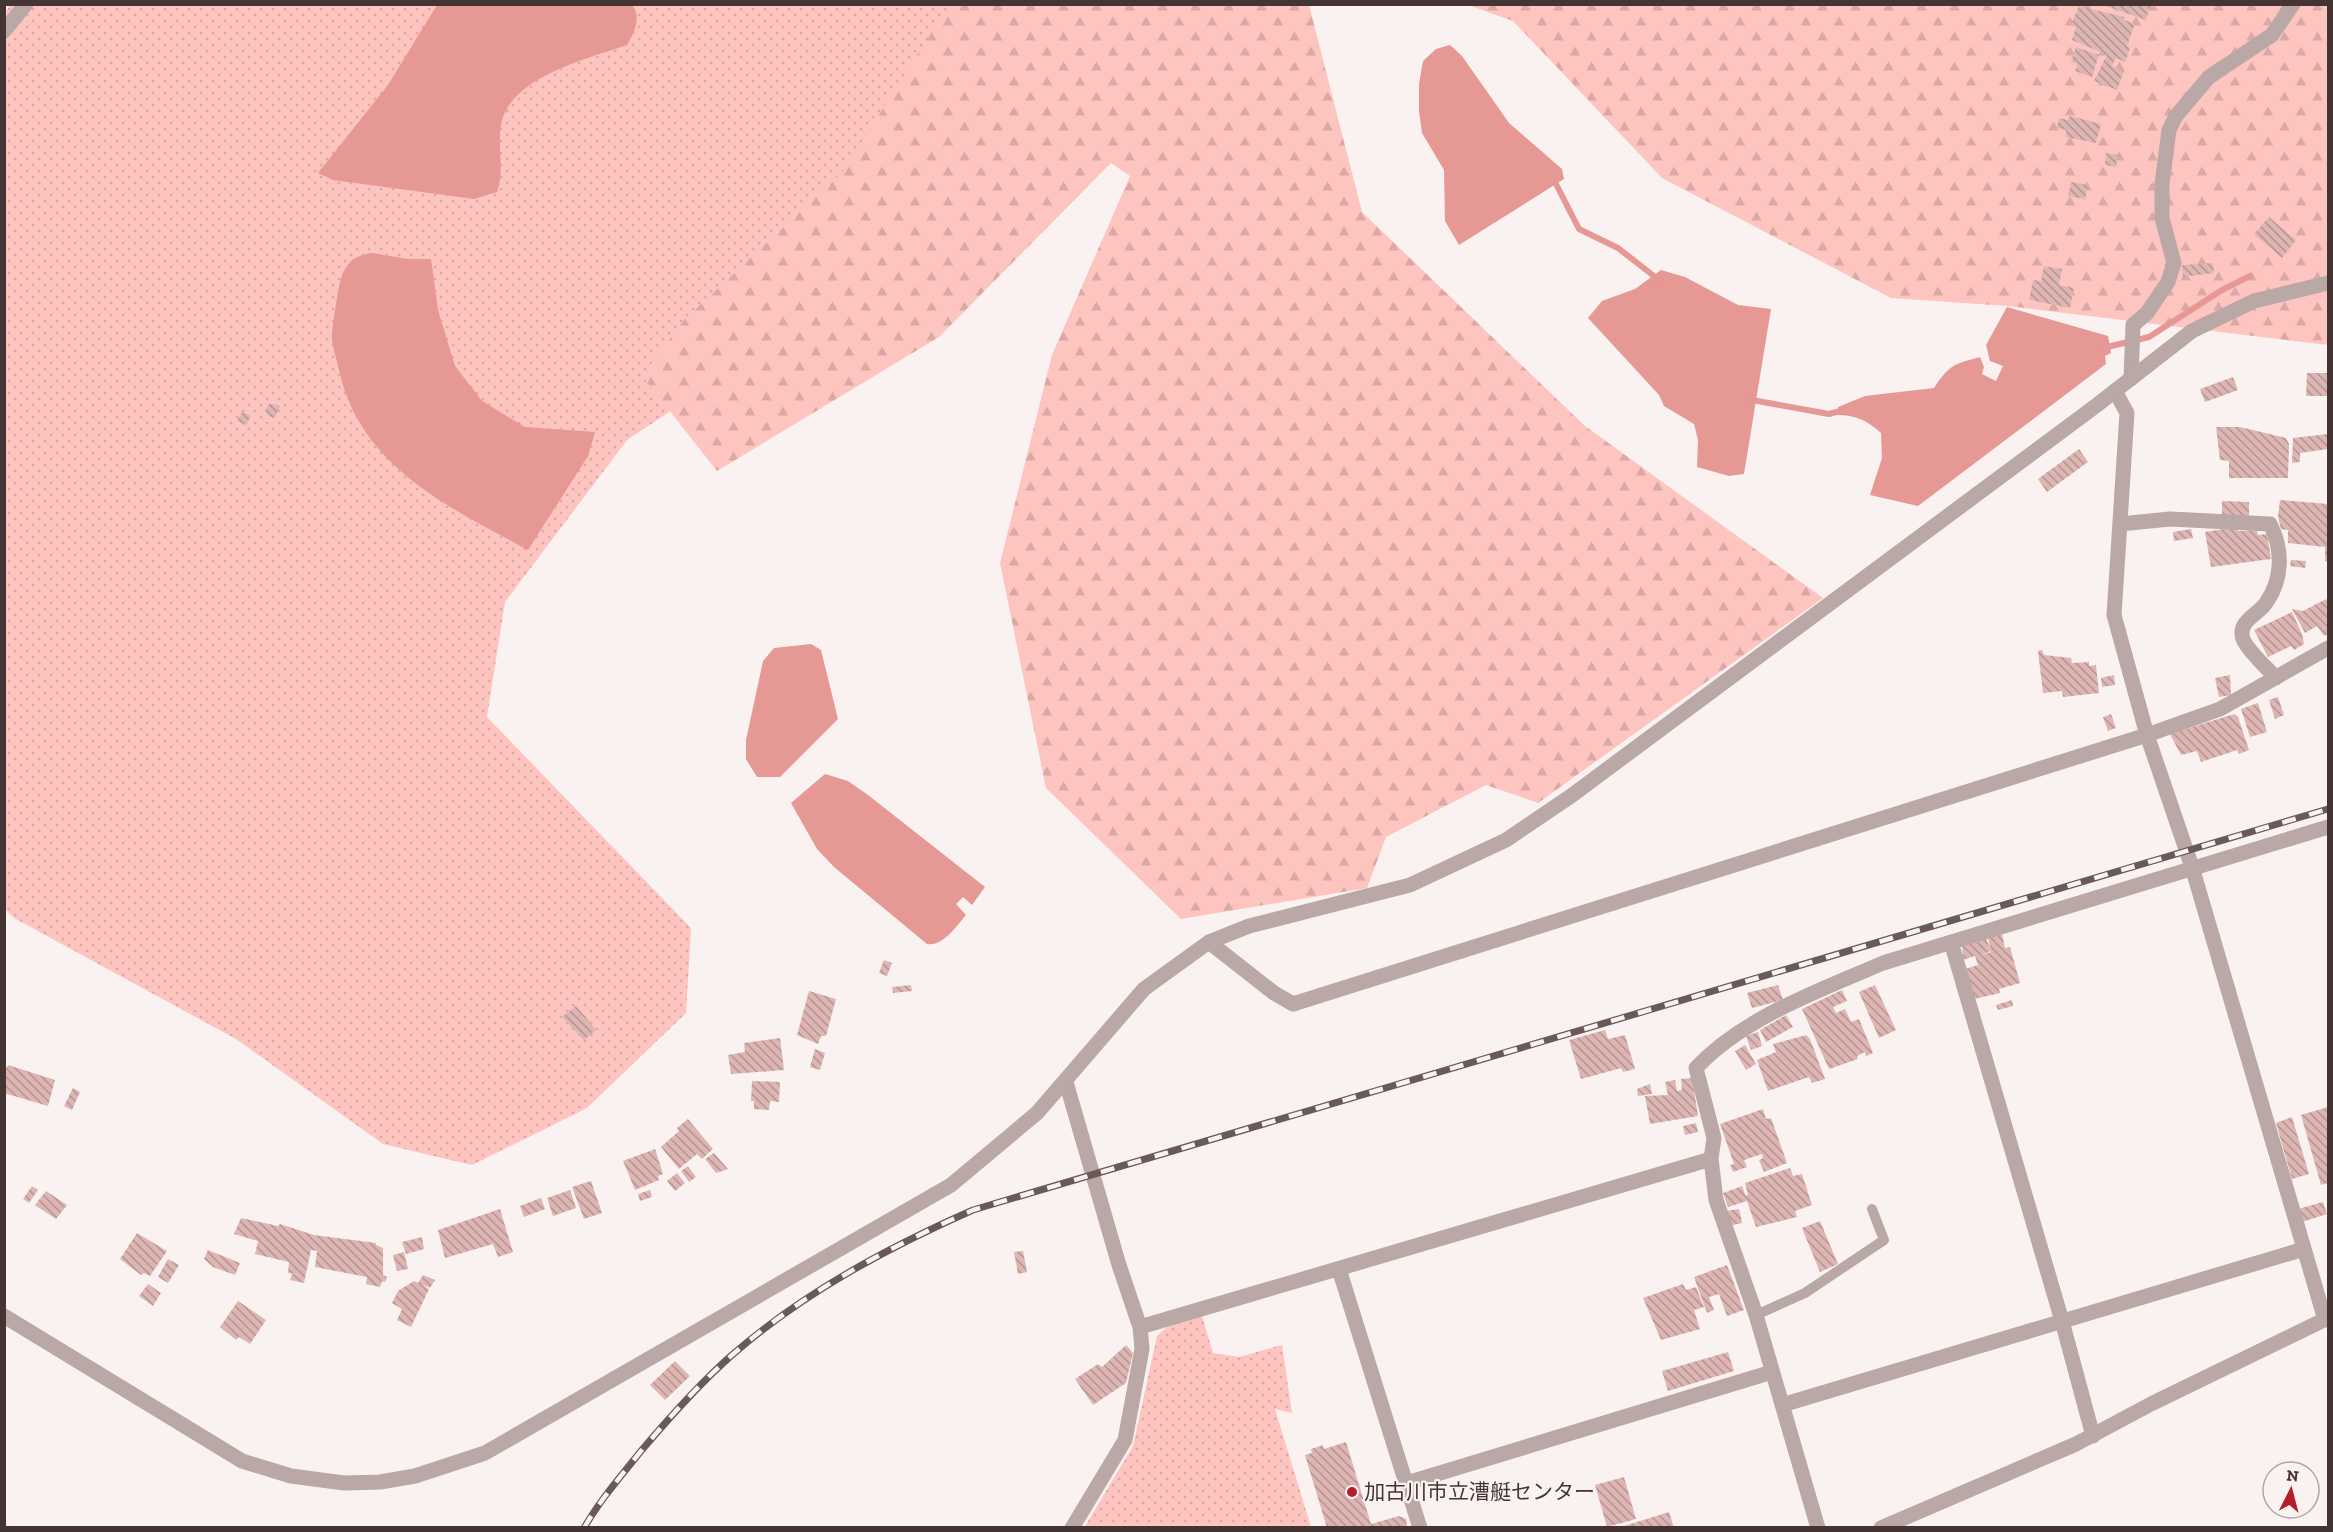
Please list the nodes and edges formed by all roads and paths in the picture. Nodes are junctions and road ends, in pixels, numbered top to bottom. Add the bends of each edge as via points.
1 (26, 4) edge
2 (2293, 4) edge
3 (4, 31) edge
4 (2328, 283) edge
5 (2131, 379) junction
6 (2115, 391) junction
7 (2120, 524) junction
8 (2328, 648) edge
9 (2276, 678) junction
10 (2146, 735) junction
11 (2328, 827) edge
12 (2192, 867) junction
13 (1209, 942) junction
14 (1951, 942) junction
15 (1066, 1082) junction
16 (1711, 1160) junction
17 (1872, 1209) dead end
18 (2304, 1249) junction
19 (1340, 1269) junction
20 (1756, 1315) junction
21 (4, 1316) edge
22 (2327, 1319) edge
23 (2062, 1321) junction
24 (1140, 1328) junction
25 (1772, 1372) junction
26 (1782, 1405) junction
27 (2093, 1436) junction
28 (1407, 1483) junction
29 (1072, 1527) edge
30 (1420, 1527) edge
31 (1818, 1527) edge
32 (1881, 1527) edge

1 - 3 street
2 - 5 street via 2272,35 2209,77 2169,130 2162,218 2174,263 2168,282 2147,313 2133,325
4 - 5 street via 2254,301 2192,330
5 - 6 street
6 - 7 street via 2127,413
6 - 13 street via 1571,796 1506,840 1410,885 1249,926
7 - 9 street via 2170,519 2270,524 2277,537 2280,570 2266,605 2243,628 2243,639
7 - 10 street via 2114,615
8 - 9 street
9 - 10 street via 2220,709
10 - 12 street
10 - 13 street via 1293,1004
11 - 12 street
12 - 14 street
12 - 18 street
13 - 15 street via 1144,989
14 - 16 street via 1882,963 1826,988 1742,1030 1706,1058 1696,1068 1714,1138
14 - 23 street
15 - 21 street via 1037,1113 951,1185 484,1453 415,1476 344,1483 291,1476 242,1461
15 - 24 street
16 - 19 street
16 - 20 street via 1716,1200
17 - 20 lane via 1884,1240 1805,1293
18 - 22 street
18 - 23 street
19 - 24 street
19 - 28 street
20 - 25 street
22 - 27 street
23 - 26 street
23 - 27 street
24 - 29 street via 1142,1349 1125,1440
25 - 26 street
25 - 28 street
26 - 31 street
27 - 32 street
28 - 30 street

